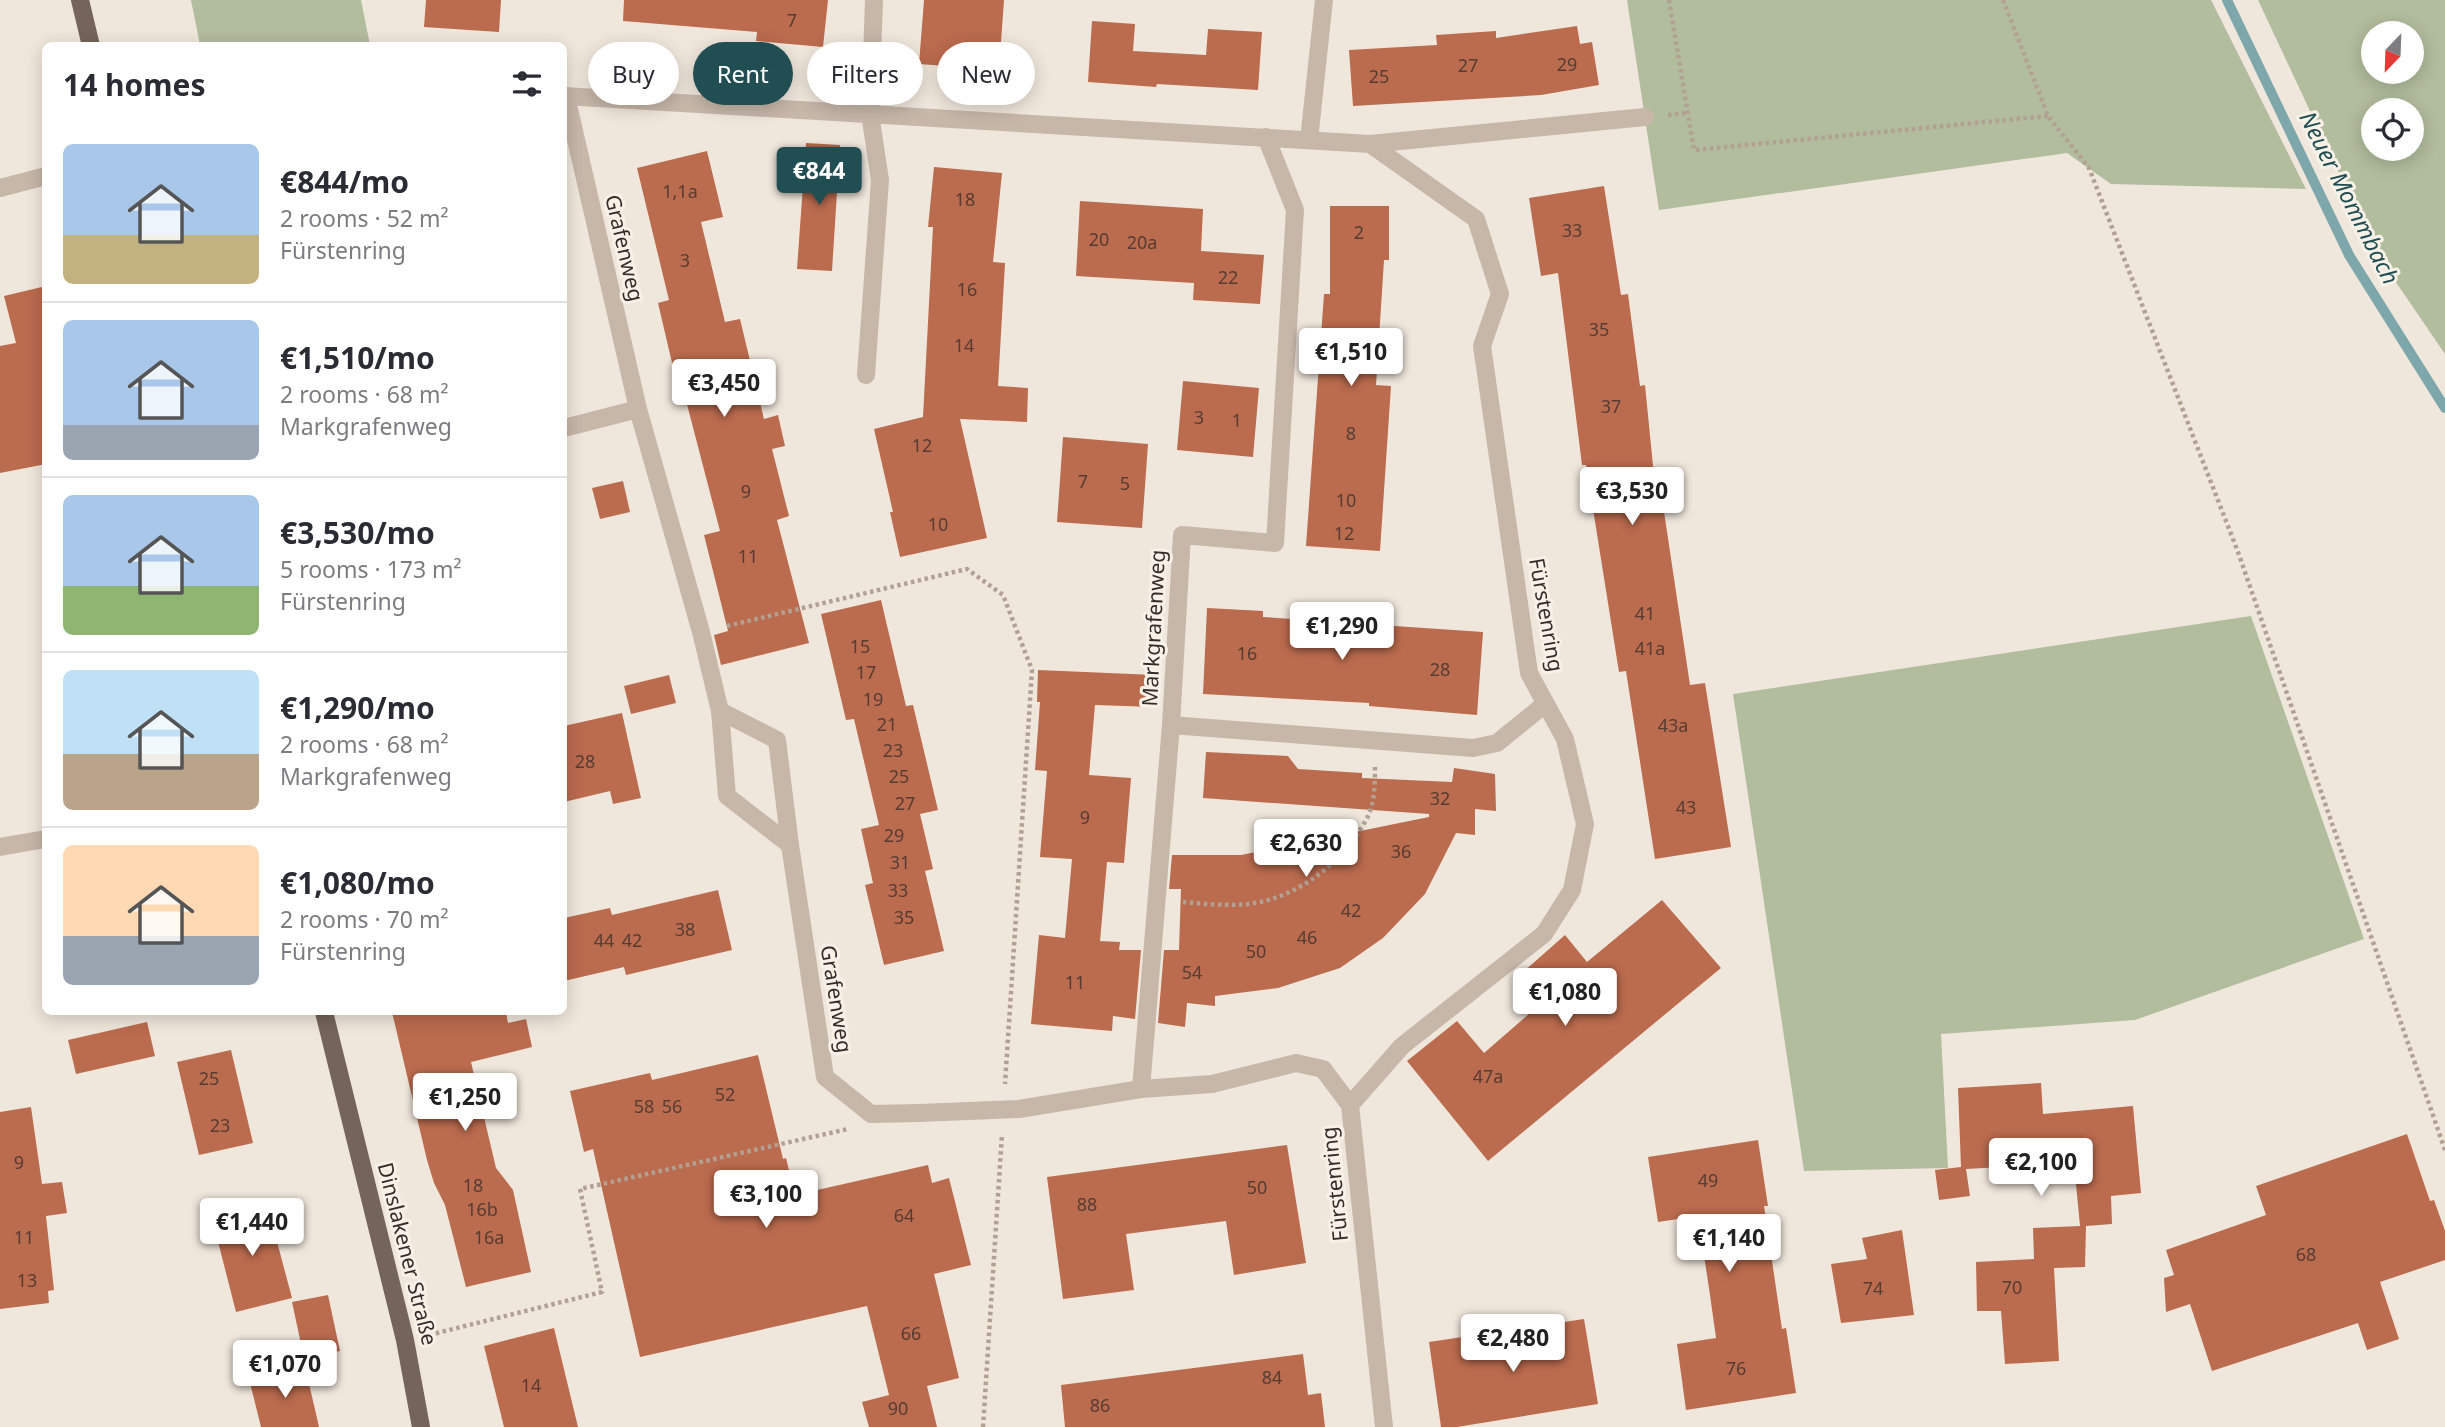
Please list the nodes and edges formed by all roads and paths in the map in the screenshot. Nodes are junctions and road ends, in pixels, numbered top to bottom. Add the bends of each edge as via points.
1 (80, 0) edge
2 (874, 0) edge
3 (1324, 0) edge
4 (1669, 0) edge
5 (2003, 0) edge
6 (90, 42) edge
7 (567, 96) edge
8 (567, 105) edge
9 (870, 114) junction
10 (2048, 116) junction
11 (1645, 117) dead end
12 (1266, 137) junction
13 (1309, 140) junction
14 (1370, 144) junction
15 (42, 177) edge
16 (0, 188) edge
17 (866, 375) dead end
18 (638, 409) junction
19 (567, 427) edge
20 (701, 632) junction
21 (1545, 704) junction
22 (720, 711) junction
23 (1171, 725) junction
24 (1376, 740) junction
25 (42, 840) edge
26 (790, 845) junction
27 (0, 847) edge
28 (1157, 899) junction
29 (325, 1015) edge
30 (1141, 1090) junction
31 (1350, 1105) junction
32 (1004, 1110) junction
33 (849, 1129) dead end
34 (2445, 1150) edge
35 (405, 1340) junction
36 (421, 1427) edge
37 (983, 1427) edge
38 (1384, 1427) edge

1 - 6 main road
2 - 9 street
3 - 13 street
4 - 10 path via 1695,150
5 - 10 path
7 - 9 street
8 - 18 street, Grafenweg
9 - 12 street
9 - 17 street via 880,180
10 - 34 path via 2089,168 2238,552
11 - 14 street
12 - 13 street
12 - 23 street, Markgrafenweg via 1295,210 1275,543 1182,535
13 - 14 street
14 - 21 street, Fürstenring via 1476,219 1500,294 1482,346 1529,673
15 - 16 street
18 - 19 street
18 - 20 street, Grafenweg
20 - 22 street, Grafenweg
20 - 32 path via 967,569 1003,595 1032,670
21 - 24 street, Markgrafenweg via 1497,743 1473,748
21 - 31 street, Fürstenring via 1565,739 1585,824 1573,890 1544,934 1402,1046
22 - 26 street, Grafenweg via 727,796
22 - 26 street via 777,740
23 - 24 street, Markgrafenweg
23 - 28 street, Markgrafenweg
24 - 28 path via 1375,786 1368,817 1342,855 1316,877 1250,904
25 - 27 street
26 - 32 street, Grafenweg via 825,1077 871,1114
28 - 30 street, Markgrafenweg
29 - 35 main road, Dinslakener Straße
30 - 31 street, Grafenweg via 1212,1084 1296,1063 1324,1069
30 - 32 street, Grafenweg
31 - 38 street, Fürstenring
32 - 37 path
33 - 35 path via 580,1189 602,1292
35 - 36 main road, Dinslakener Straße

